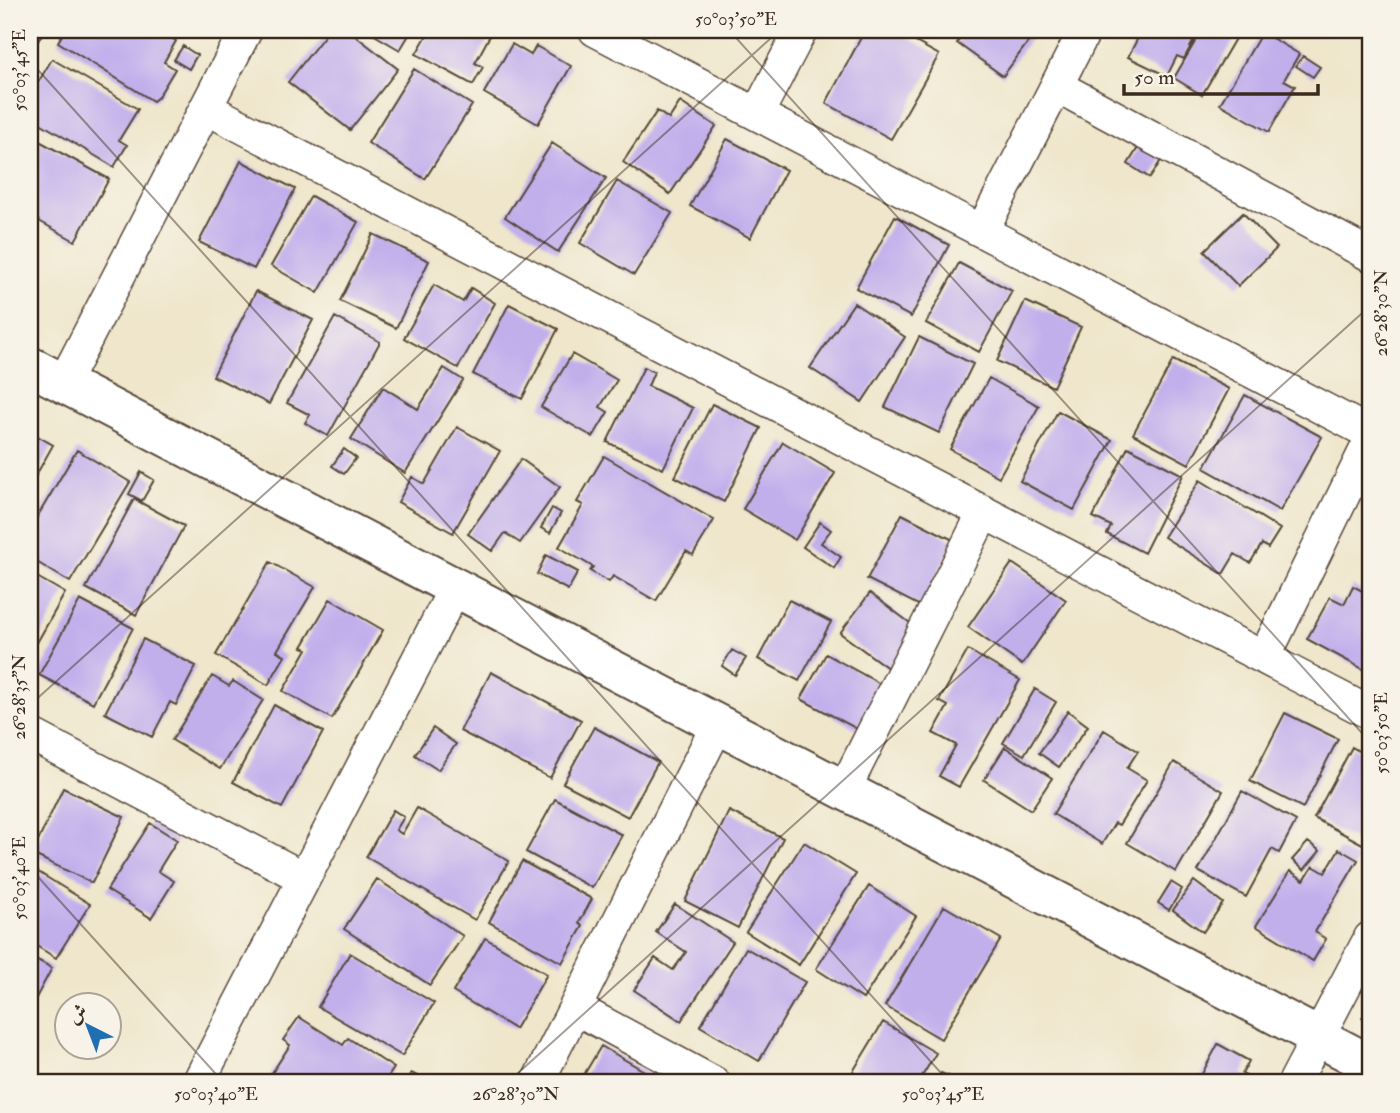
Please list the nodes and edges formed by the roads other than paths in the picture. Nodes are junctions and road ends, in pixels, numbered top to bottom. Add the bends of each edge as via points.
1 (246, 30) edge
2 (595, 30) edge
3 (801, 30) edge
4 (1085, 30) edge
5 (1057, 86) junction
6 (206, 107) junction
7 (757, 114) junction
8 (982, 231) junction
9 (1370, 255) edge
10 (30, 366) edge
11 (63, 384) junction
12 (1370, 433) edge
13 (1370, 441) edge
14 (984, 512) junction
15 (455, 588) junction
16 (1264, 658) junction
17 (1370, 713) edge
18 (718, 724) junction
19 (30, 734) edge
20 (844, 790) junction
21 (304, 878) junction
22 (1370, 938) edge
23 (575, 1008) junction
24 (1318, 1037) junction
25 (1370, 1064) edge
26 (198, 1083) edge
27 (537, 1083) edge
28 (714, 1083) edge
29 (1294, 1083) edge

1 - 6 street
2 - 7 street
3 - 7 street
4 - 5 street
5 - 8 street
5 - 9 street
6 - 11 street
6 - 14 street
7 - 8 street
8 - 12 street
10 - 11 street
11 - 15 street
13 - 16 street
14 - 16 street
14 - 20 street
15 - 18 street
15 - 21 street
16 - 17 street
18 - 20 street
18 - 23 street
19 - 21 street
20 - 24 street
21 - 26 street
22 - 24 street
23 - 27 street
23 - 28 street
24 - 25 street
24 - 29 street

